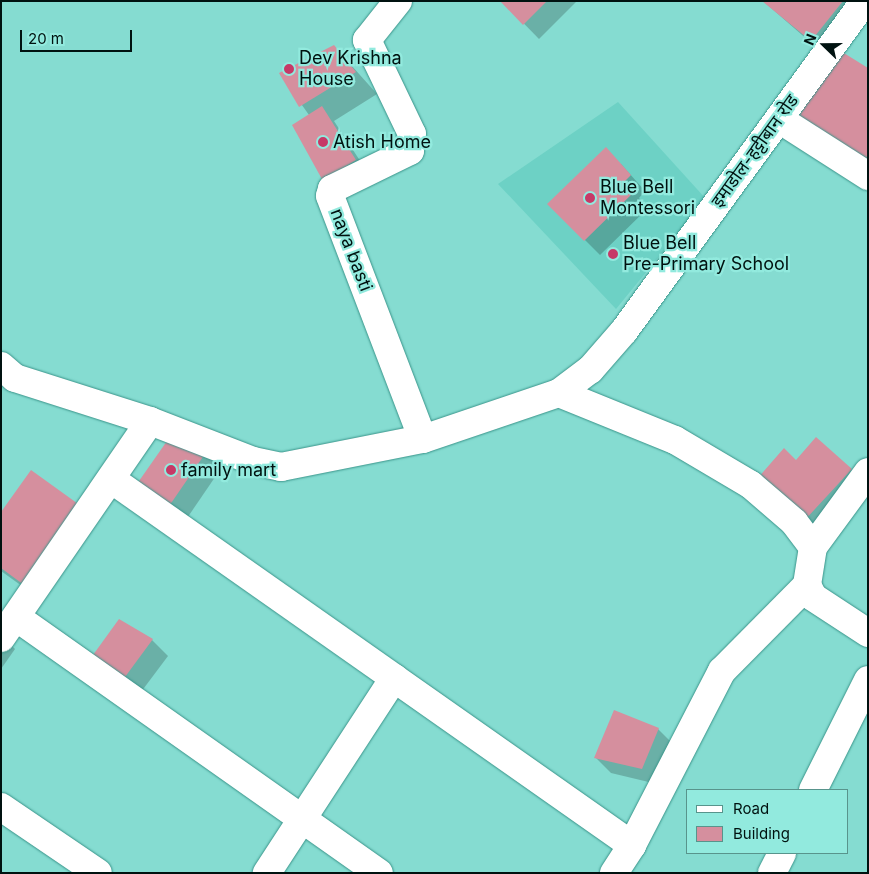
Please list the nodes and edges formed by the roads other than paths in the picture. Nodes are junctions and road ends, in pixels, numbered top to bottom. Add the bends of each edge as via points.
1 (398, 1) edge
2 (865, 1) edge
3 (779, 119) junction
4 (868, 176) edge
5 (6, 378) edge
6 (559, 393) junction
7 (150, 421) junction
8 (424, 439) junction
9 (868, 472) edge
10 (111, 479) junction
11 (813, 547) junction
12 (807, 585) junction
13 (8, 627) edge
14 (868, 633) edge
15 (394, 678) junction
16 (868, 680) edge
17 (814, 789) edge
18 (1, 807) edge
19 (303, 819) junction
20 (632, 845) junction
21 (782, 854) edge
22 (98, 873) edge
23 (267, 873) edge
24 (379, 873) edge
25 (614, 873) edge
26 (772, 873) edge

1 - 8 street, naya basti via 367,40 412,134 410,151 332,189 330,196
2 - 3 street, इमाडोल-हट्टीबान रोड
3 - 4 street
3 - 6 street, इमाडोल-हट्टीबान रोड via 624,331 590,370
5 - 7 street, इमाडोल-हट्टीबान रोड
6 - 8 street, इमाडोल-हट्टीबान रोड
6 - 11 street via 675,440 751,485 794,522
7 - 8 street, इमाडोल-हट्टीबान रोड via 253,461 281,467
7 - 10 street
9 - 11 street
10 - 13 street
10 - 15 street
11 - 12 street
12 - 14 street via 813,597 827,609
12 - 20 street via 722,671
13 - 19 street
15 - 19 street
15 - 20 street
16 - 17 street
18 - 22 street
19 - 23 street
19 - 24 street
20 - 25 street
21 - 26 street

